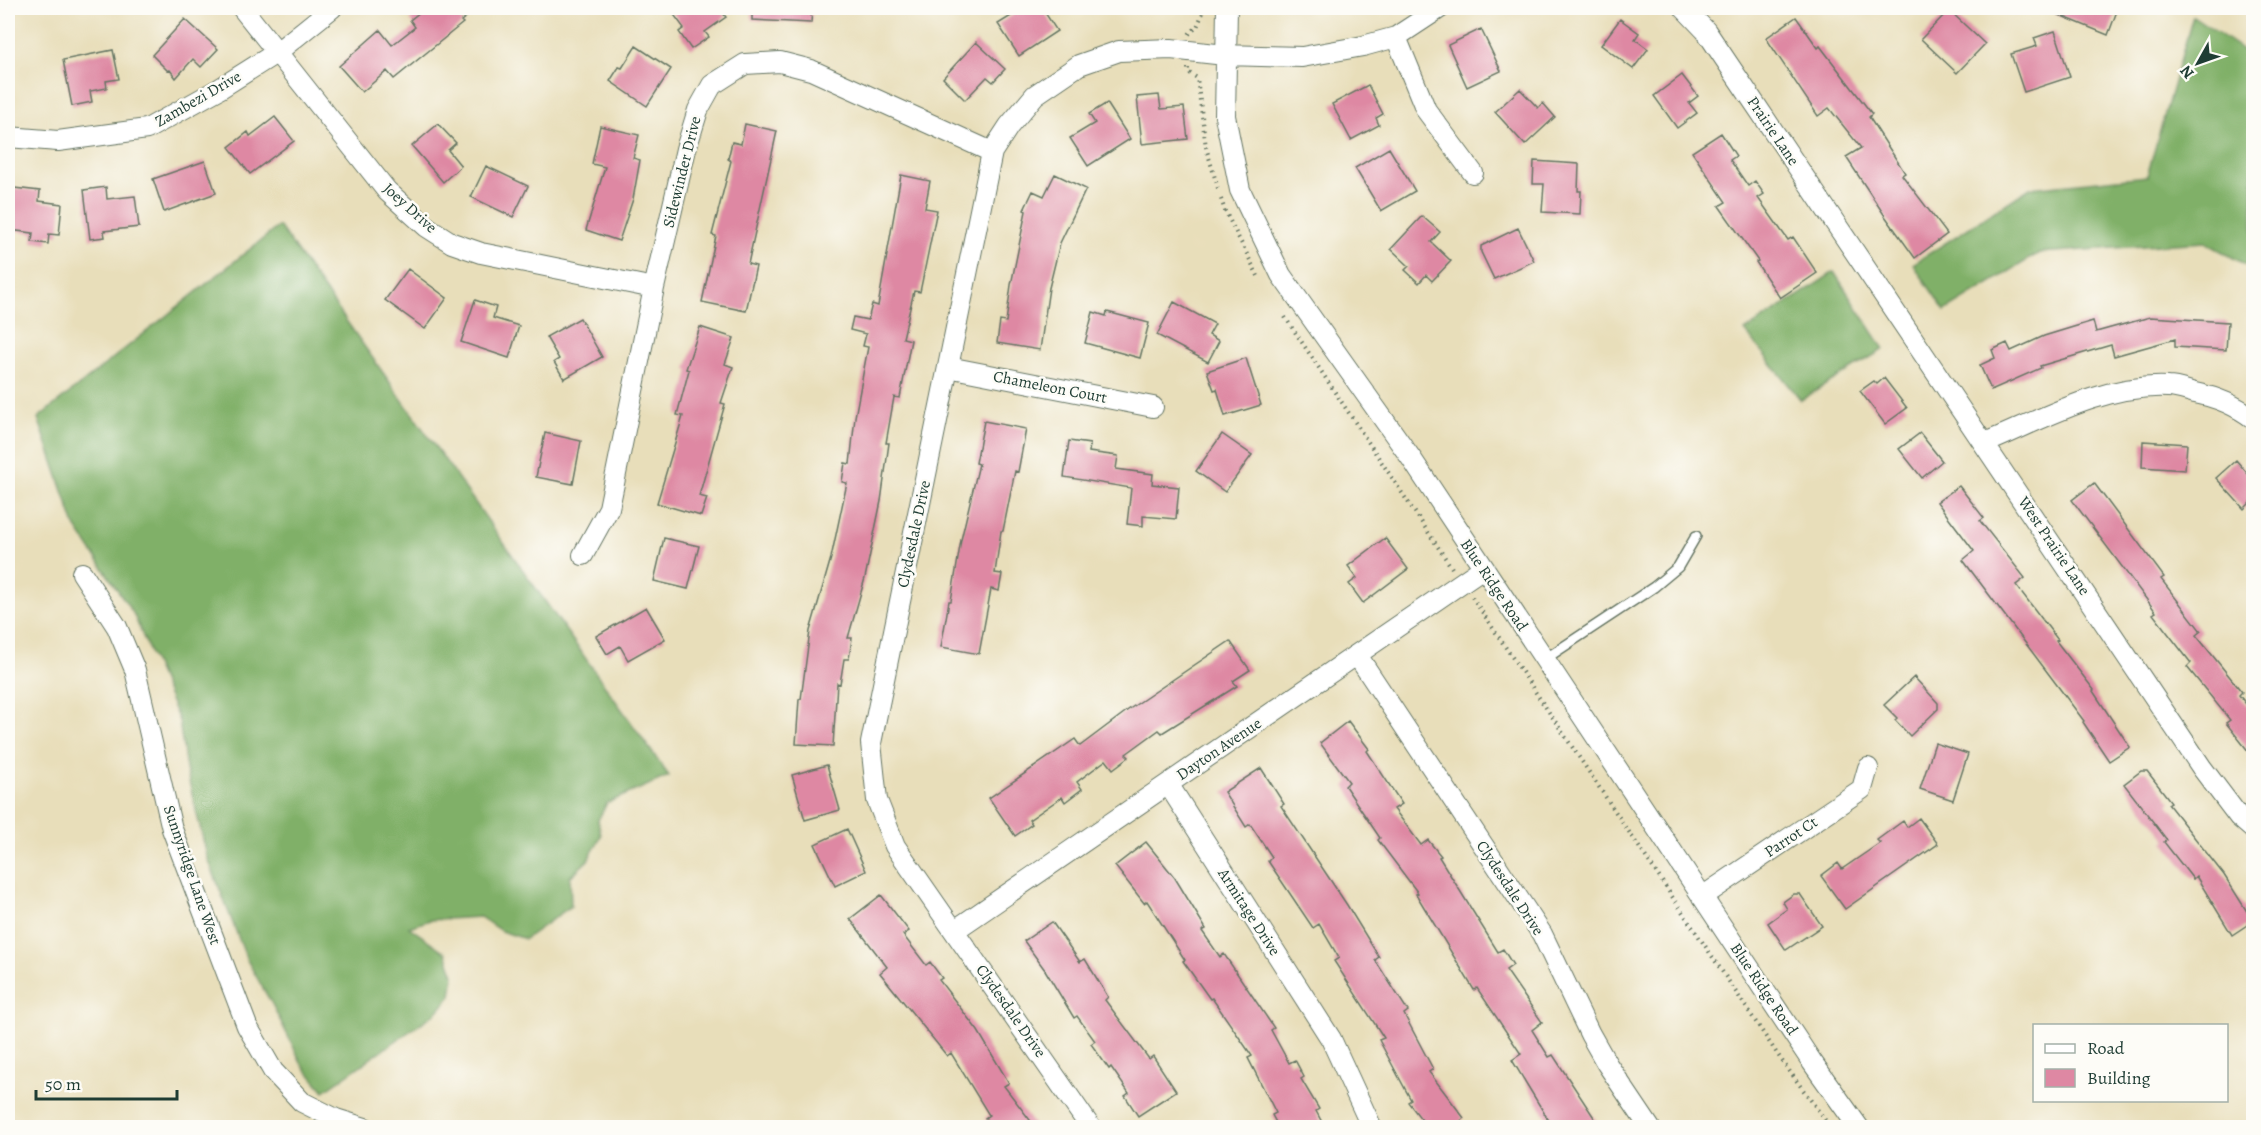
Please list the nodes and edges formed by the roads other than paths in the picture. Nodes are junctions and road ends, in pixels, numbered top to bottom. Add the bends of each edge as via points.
1 (242, 8) edge
2 (332, 8) edge
3 (1227, 8) edge
4 (1440, 8) edge
5 (1684, 8) edge
6 (1396, 37) junction
7 (276, 53) junction
8 (1225, 55) junction
9 (8, 137) edge
10 (992, 152) junction
11 (1473, 173) dead end
12 (1858, 258) joint
13 (654, 288) junction
14 (948, 367) junction
15 (1153, 407) dead end
16 (2253, 419) edge
17 (1985, 443) junction
18 (1696, 536) dead end
19 (583, 555) dead end
20 (1483, 568) junction
21 (82, 573) dead end
22 (1357, 655) junction
23 (1544, 660) junction
24 (1868, 768) dead end
25 (1168, 784) junction
26 (2253, 830) edge
27 (1702, 897) junction
28 (955, 930) junction
29 (365, 1128) edge
30 (1091, 1128) edge
31 (1372, 1128) edge
32 (1650, 1128) edge
33 (1859, 1128) edge

1 - 7 street, Joey Drive
2 - 7 street, Zambezi Drive
3 - 8 street, Blue Ridge Road
4 - 6 street
5 - 12 street, Prairie Lane via 1706,31
6 - 8 street via 1302,57
6 - 11 street via 1426,110
7 - 9 street, Zambezi Drive via 147,129 58,141
7 - 13 street, Joey Drive via 387,191 427,227 452,243 481,253
8 - 10 street, Clydesdale Drive via 1171,49 1119,51 1078,65 1035,94
8 - 20 street, Blue Ridge Road via 1225,116 1240,190 1281,275 1411,458
10 - 13 street, Sidewinder Drive via 811,70 780,62 745,64 712,85 698,110
10 - 14 street, Clydesdale Drive
12 - 17 street, West Prairie Lane
13 - 19 street, Sidewinder Drive via 609,508
14 - 15 street, Chameleon Court
14 - 28 street, Clydesdale Drive via 871,743 877,800 895,846
16 - 17 street via 2211,396 2170,387 2126,389 2097,396
17 - 26 street, West Prairie Lane via 2202,768
18 - 23 lane via 1678,567 1654,587
20 - 22 street, Dayton Avenue
20 - 23 street, Blue Ridge Road
21 - 29 street, Sunnyridge Lane West via 117,627 135,670 172,829 247,1026 273,1071 302,1102
22 - 25 street, Dayton Avenue
22 - 32 street, Clydesdale Drive via 1542,934 1590,1035
23 - 27 street, Blue Ridge Road
24 - 27 street, Parrot Ct via 1862,789
25 - 28 street, Dayton Avenue
25 - 31 street, Armitage Drive via 1331,1039
27 - 33 street, Blue Ridge Road
28 - 30 street, Clydesdale Drive

